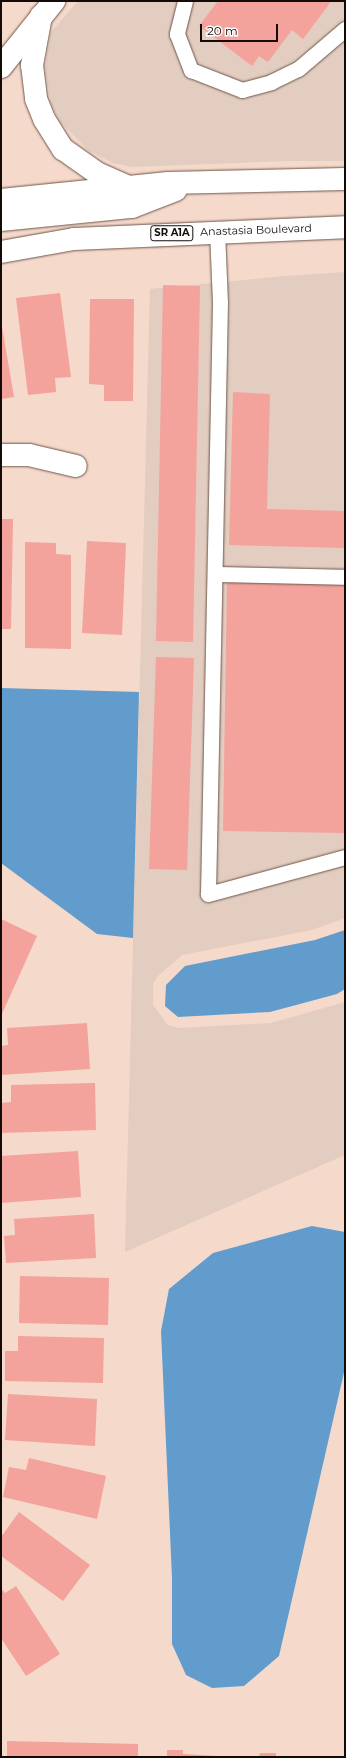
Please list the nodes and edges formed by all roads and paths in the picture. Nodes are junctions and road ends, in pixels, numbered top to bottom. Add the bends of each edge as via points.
1 (185, 1) edge
2 (47, 9) edge
3 (345, 29) edge
4 (1, 48) edge
5 (1, 67) edge
6 (345, 179) edge
7 (197, 182) junction
8 (128, 187) junction
9 (1, 200) edge
10 (1, 220) edge
11 (345, 227) edge
12 (217, 231) junction
13 (1, 252) edge
14 (1, 455) edge
15 (76, 466) dead end
16 (215, 574) junction
17 (345, 577) edge
18 (345, 857) edge

1 - 3 lane via 178,34 191,70 242,90 271,82 298,69
2 - 4 main road
2 - 5 main road
2 - 8 main road via 32,65 36,99 47,124 63,149 97,173
6 - 7 main road
7 - 8 main road
7 - 10 main road via 132,206
8 - 9 main road
11 - 12 main road, Anastasia Boulevard / SR A1A
12 - 13 main road, Anastasia Boulevard / SR A1A via 74,239
12 - 16 lane via 220,302
14 - 15 main road via 29,455
16 - 17 lane
16 - 18 lane via 208,894

